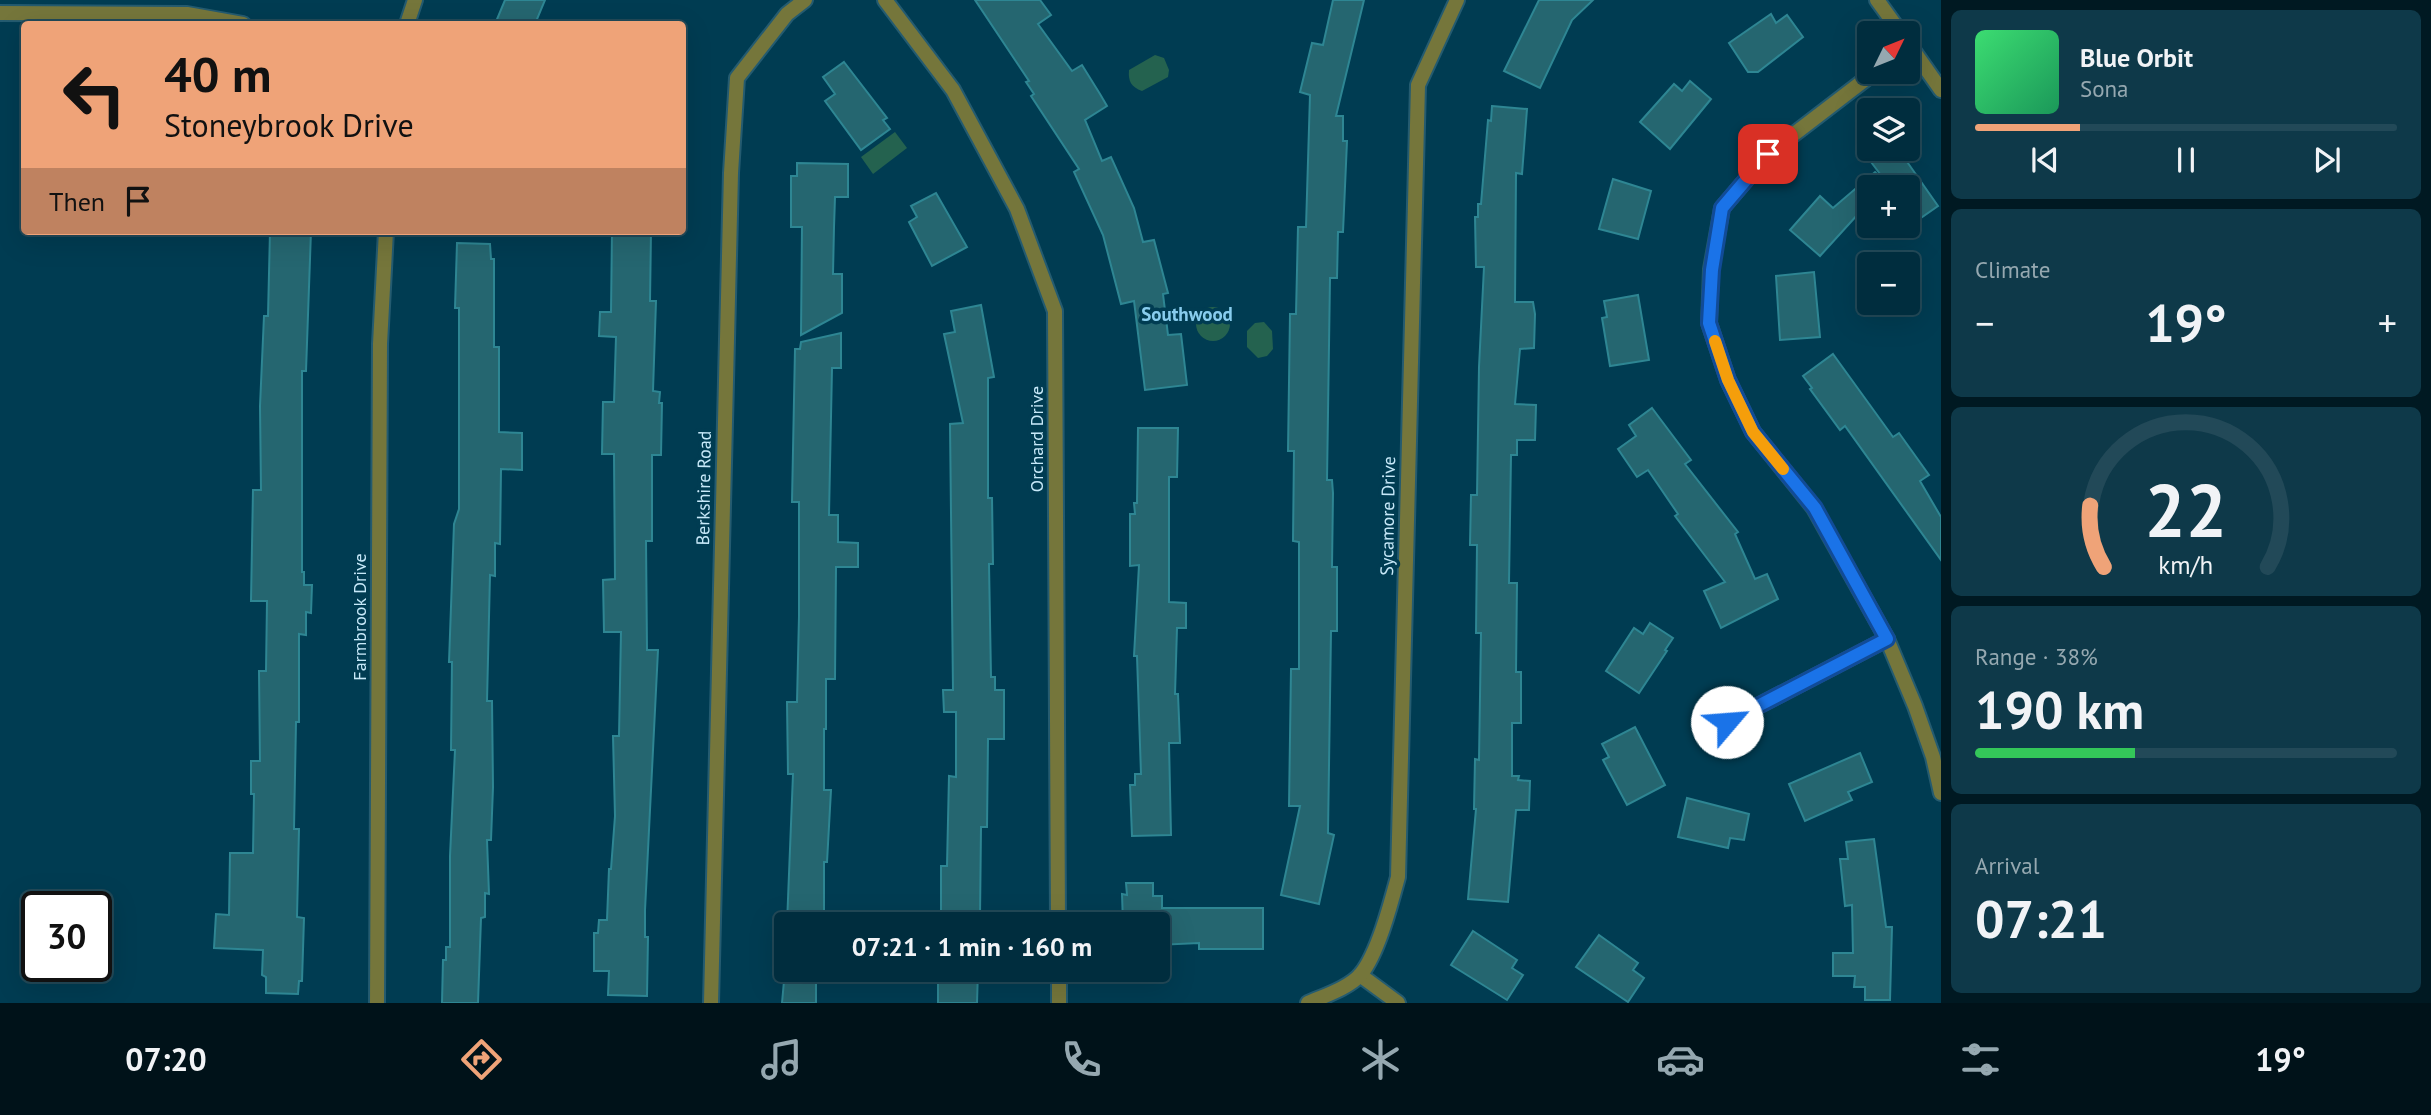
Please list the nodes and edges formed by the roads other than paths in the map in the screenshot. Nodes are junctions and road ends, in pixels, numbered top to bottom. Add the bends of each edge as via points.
1 (415, 0) edge
2 (805, 0) edge
3 (885, 0) edge
4 (1457, 0) edge
5 (1877, 0) edge
6 (0, 13) edge
7 (228, 21) edge
8 (408, 21) edge
9 (1892, 21) edge
10 (1920, 61) edge
11 (1859, 84) edge
12 (1941, 90) edge
13 (386, 235) edge
14 (1887, 639) junction
15 (1727, 722) dead end
16 (1941, 793) edge
17 (1058, 912) edge
18 (1360, 975) junction
19 (1059, 982) edge
20 (377, 1003) edge
21 (711, 1003) edge
22 (1059, 1003) edge
23 (1308, 1003) edge
24 (1398, 1003) edge

1 - 8 street
2 - 21 street, Berkshire Road via 787,14 737,78
3 - 17 street, Orchard Drive via 953,90 1017,209 1055,311
4 - 18 street, Sycamore Drive via 1418,85 1398,877 1387,918
5 - 9 street
6 - 7 street via 187,13
10 - 12 street
11 - 14 street via 1768,154 1722,208 1709,323 1728,380 1753,432 1815,508
13 - 20 street, Farmbrook Drive via 380,344
14 - 15 street
14 - 16 street via 1933,757
18 - 23 street
18 - 24 street
19 - 22 street

